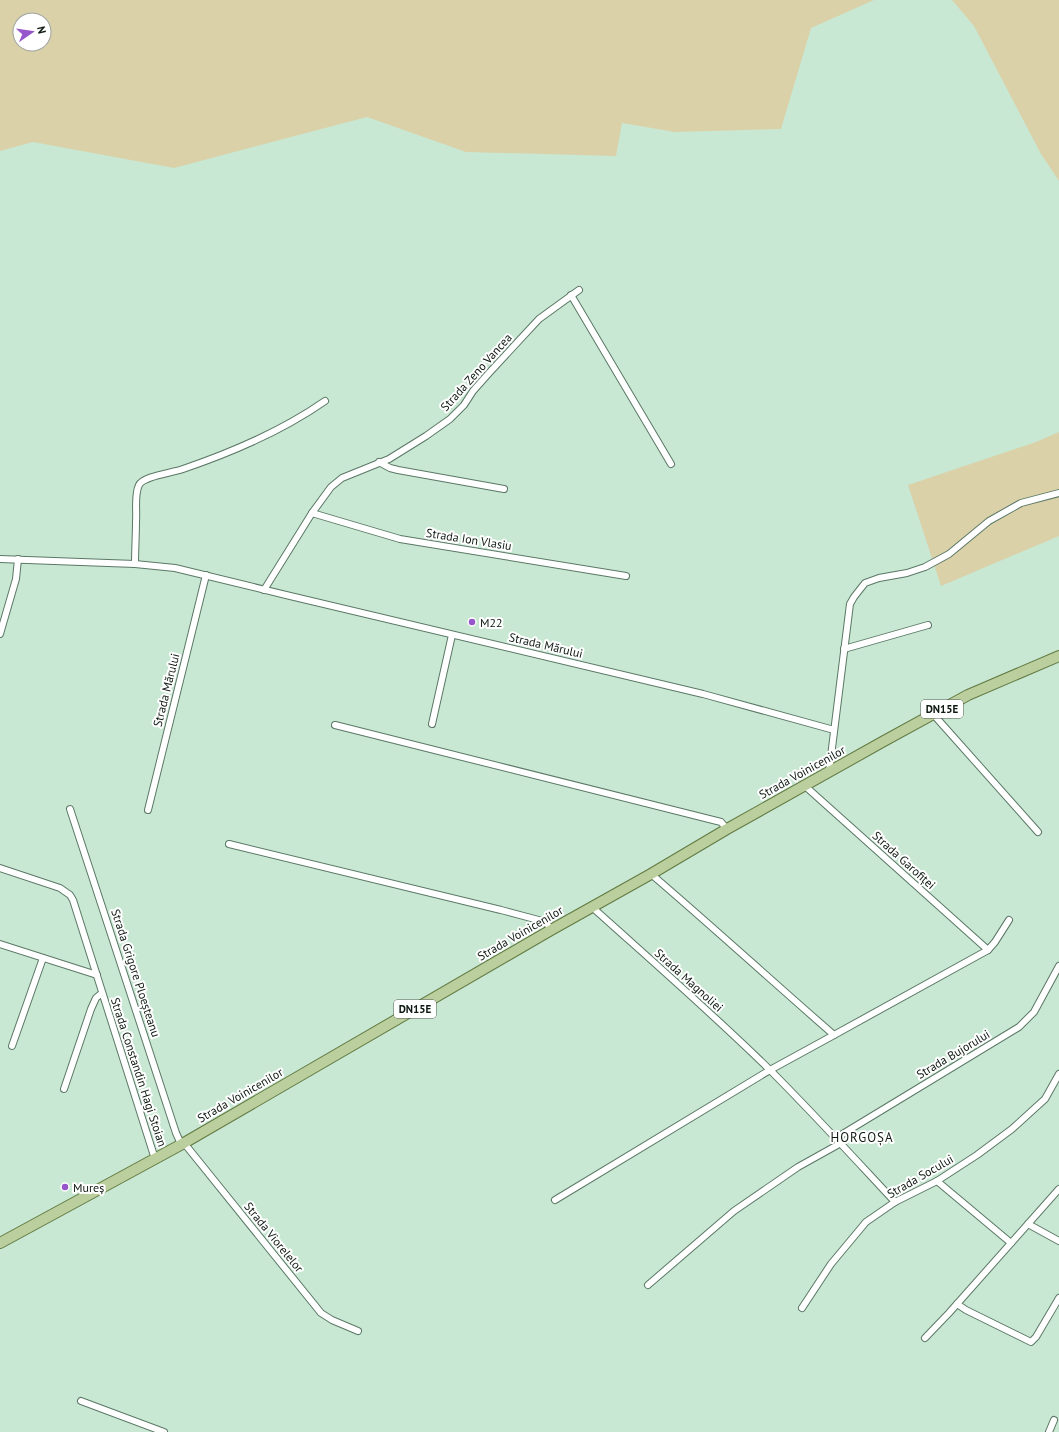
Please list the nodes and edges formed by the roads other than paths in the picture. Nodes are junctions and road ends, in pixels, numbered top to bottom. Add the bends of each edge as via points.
1 (579, 290) dead end
2 (571, 296) junction
3 (325, 401) dead end
4 (379, 462) junction
5 (670, 464) dead end
6 (504, 489) dead end
7 (1059, 493) edge
8 (312, 513) junction
9 (0, 559) edge
10 (18, 559) junction
11 (135, 564) junction
12 (206, 575) junction
13 (626, 576) dead end
14 (264, 590) junction
15 (928, 625) dead end
16 (0, 634) edge
17 (452, 634) junction
18 (844, 649) junction
19 (1059, 656) edge
20 (933, 714) junction
21 (432, 724) dead end
22 (335, 725) dead end
23 (834, 730) junction
24 (829, 772) junction
25 (805, 786) junction
26 (70, 809) dead end
27 (148, 810) dead end
28 (727, 829) junction
29 (1038, 832) dead end
30 (229, 844) dead end
31 (0, 868) edge
32 (651, 874) junction
33 (592, 907) junction
34 (1009, 920) dead end
35 (551, 930) junction
36 (0, 944) edge
37 (988, 950) junction
38 (43, 958) junction
39 (1059, 966) edge
40 (96, 975) junction
41 (102, 993) junction
42 (834, 1035) junction
43 (12, 1046) dead end
44 (770, 1070) junction
45 (1059, 1074) edge
46 (64, 1090) dead end
47 (838, 1141) junction
48 (182, 1144) junction
49 (155, 1159) junction
50 (937, 1181) junction
51 (1059, 1190) edge
52 (555, 1200) dead end
53 (895, 1202) junction
54 (1028, 1224) junction
55 (1059, 1241) edge
56 (0, 1243) edge
57 (1011, 1243) junction
58 (648, 1285) dead end
59 (1059, 1298) edge
60 (957, 1304) junction
61 (802, 1308) dead end
62 (358, 1331) dead end
63 (925, 1338) dead end
64 (81, 1401) dead end
65 (1054, 1420) dead end
66 (164, 1432) edge
67 (1050, 1432) edge

1 - 2 street, Strada Zeno Vancea
2 - 4 street, Strada Zeno Vancea via 539,319 450,419 401,452
2 - 5 street
3 - 11 street via 294,422 240,447 176,472 142,480 138,486 137,497
4 - 6 street via 398,470
4 - 8 street, Strada Zeno Vancea via 342,478 331,487
7 - 18 street via 1021,503 989,522 949,554 925,567 864,583 850,604
8 - 13 street, Strada Ion Vlasiu via 400,539
8 - 14 street, Strada Zeno Vancea
9 - 10 street, Strada Mărului
10 - 11 street, Strada Mărului
10 - 16 street via 16,579
11 - 12 street, Strada Mărului via 176,568
12 - 14 street, Strada Mărului
12 - 27 street, Strada Mărului
14 - 17 street, Strada Mărului
15 - 18 street
17 - 21 street
17 - 23 street, Strada Mărului via 703,694
18 - 23 street
19 - 20 main road, Strada Voinicenilor / DN15E via 968,695
20 - 24 main road, Strada Voinicenilor / DN15E
20 - 29 street
22 - 28 street via 721,822
23 - 24 street
24 - 25 main road, Strada Voinicenilor / DN15E
25 - 28 main road, Strada Voinicenilor / DN15E
25 - 37 street, Strada Garofiței
26 - 48 street, Strada Grigore Ploeșteanu via 176,1133
28 - 32 main road, Strada Voinicenilor / DN15E
30 - 35 street via 546,922
31 - 40 street, Strada Constandin Hagi Stoian via 60,888 70,895
32 - 33 main road, Strada Voinicenilor / DN15E
32 - 42 street
33 - 35 main road, Strada Voinicenilor / DN15E
33 - 44 street, Strada Magnoliei
34 - 37 street
35 - 48 main road, Strada Voinicenilor / DN15E
36 - 38 street
37 - 42 street
38 - 40 street
38 - 43 street
39 - 47 street, Strada Bujorului via 1034,1012 1019,1027
40 - 41 street, Strada Constandin Hagi Stoian
41 - 46 street, Strada Constandin Hagi Stoian via 96,998 91,1009
41 - 49 street, Strada Constandin Hagi Stoian
42 - 44 street
44 - 47 street, Strada Magnoliei
44 - 52 street
45 - 50 street, Strada Socului via 1045,1099 1012,1129
47 - 53 street, Strada Magnoliei
47 - 58 street, Strada Bujorului via 734,1211
48 - 49 main road, Strada Voinicenilor / DN15E
48 - 62 street, Strada Viorelelor via 321,1313
49 - 56 main road, Strada Voinicenilor / DN15E
50 - 53 street, Strada Socului
50 - 57 street
51 - 54 street
53 - 61 street, Strada Socului via 866,1222 831,1264
54 - 55 street
54 - 57 street
57 - 60 street
59 - 60 street via 1031,1342
60 - 63 street
64 - 66 street
65 - 67 street

